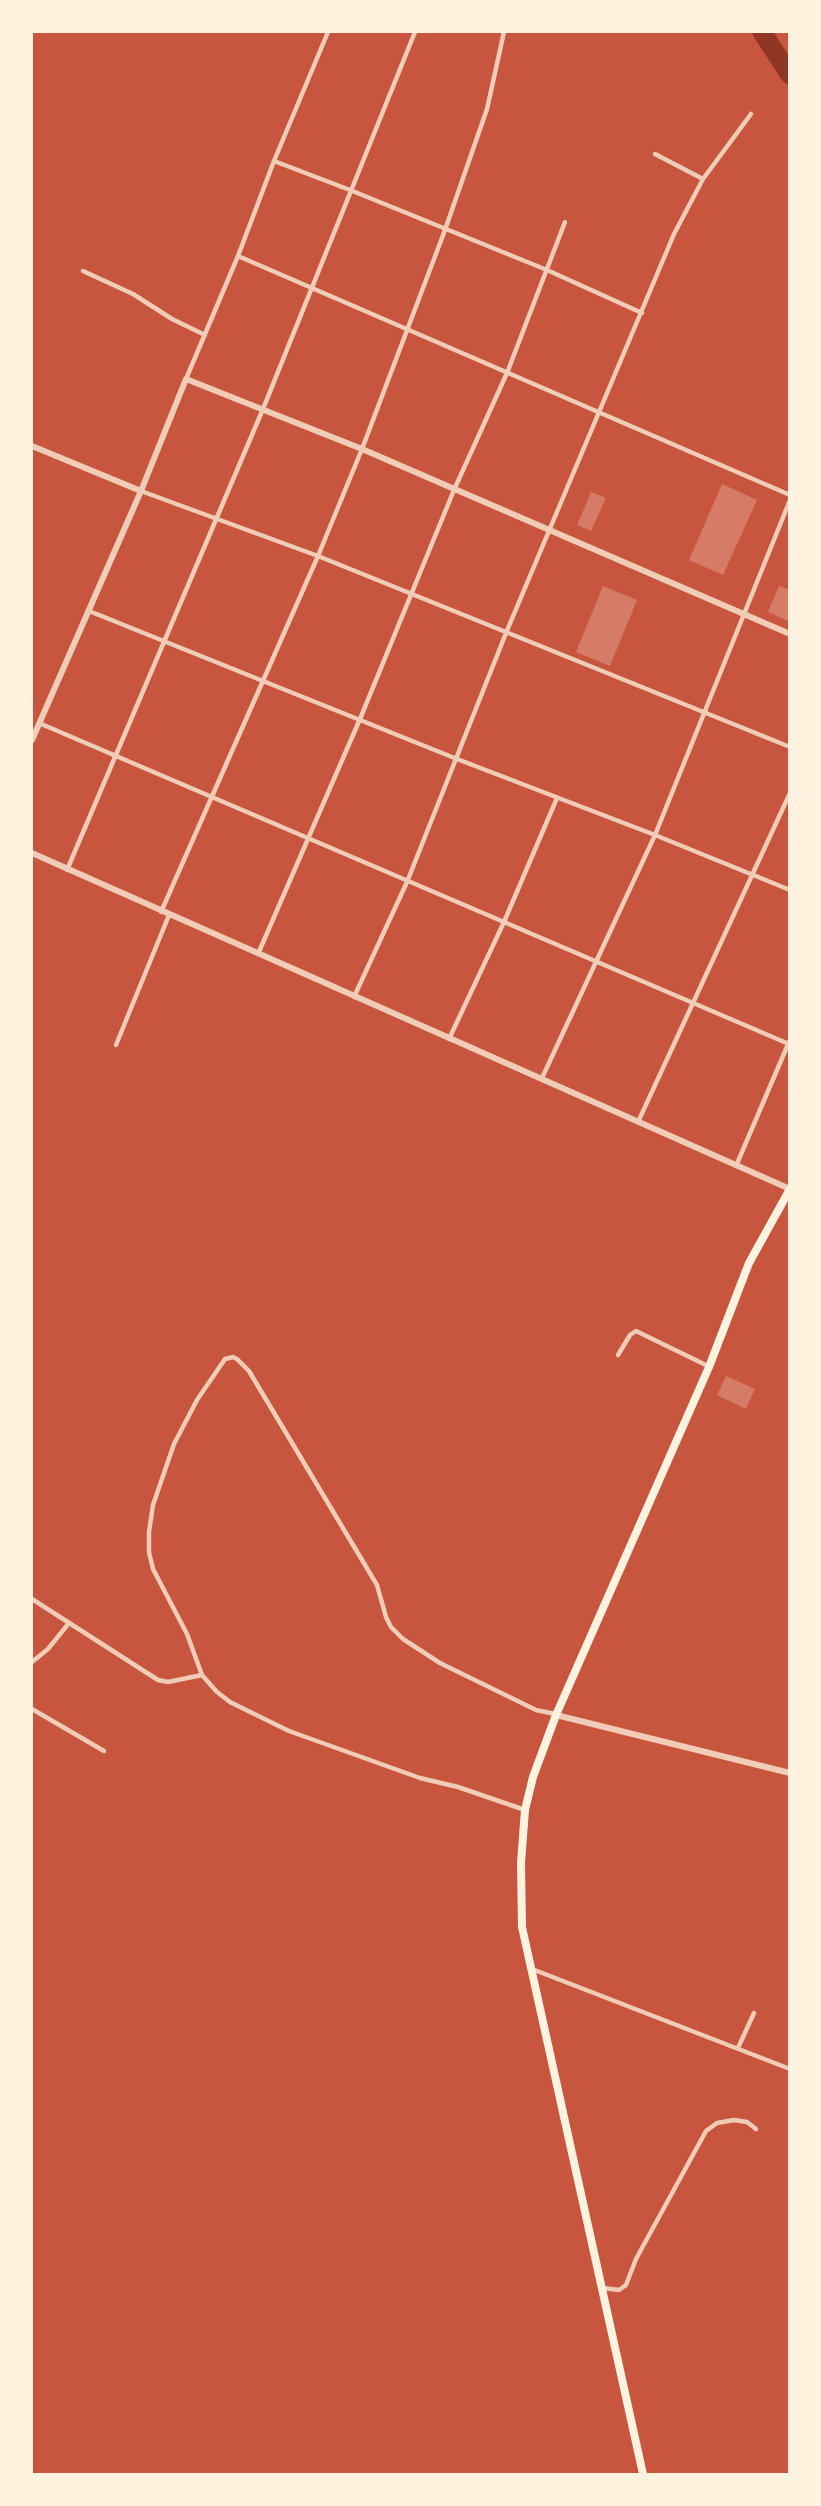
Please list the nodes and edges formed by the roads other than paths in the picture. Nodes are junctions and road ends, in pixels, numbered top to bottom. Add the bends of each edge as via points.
1 (328, 32) edge
2 (415, 32) edge
3 (504, 32) edge
4 (751, 114) dead end
5 (655, 155) dead end
6 (274, 161) junction
7 (703, 179) junction
8 (350, 190) junction
9 (565, 222) dead end
10 (445, 230) junction
11 (238, 256) junction
12 (547, 270) junction
13 (83, 271) dead end
14 (313, 287) junction
15 (642, 313) junction
16 (407, 331) junction
17 (205, 335) junction
18 (507, 373) junction
19 (186, 379) junction
20 (263, 409) junction
21 (600, 412) junction
22 (32, 446) edge
23 (362, 449) junction
24 (454, 490) junction
25 (141, 491) junction
26 (789, 495) edge
27 (789, 500) edge
28 (215, 519) junction
29 (549, 530) junction
30 (318, 556) junction
31 (412, 594) junction
32 (88, 610) junction
33 (745, 614) junction
34 (506, 633) junction
35 (789, 634) edge
36 (164, 642) junction
37 (264, 680) junction
38 (705, 713) junction
39 (360, 719) junction
40 (39, 723) junction
41 (32, 740) edge
42 (789, 747) edge
43 (115, 755) junction
44 (457, 760) junction
45 (789, 793) edge
46 (213, 796) junction
47 (557, 798) junction
48 (655, 835) junction
49 (309, 838) junction
50 (32, 853) edge
51 (67, 870) junction
52 (751, 875) junction
53 (407, 882) junction
54 (789, 890) edge
55 (161, 912) junction
56 (169, 915) junction
57 (504, 922) junction
58 (257, 955) junction
59 (595, 960) junction
60 (354, 997) junction
61 (692, 1003) junction
62 (449, 1040) junction
63 (789, 1043) edge
64 (116, 1045) dead end
65 (541, 1080) junction
66 (638, 1122) junction
67 (736, 1167) junction
68 (789, 1189) edge
69 (618, 1355) dead end
70 (709, 1367) junction
71 (32, 1599) edge
72 (69, 1623) junction
73 (32, 1662) edge
74 (202, 1675) junction
75 (32, 1709) edge
76 (556, 1715) junction
77 (104, 1751) dead end
78 (789, 1773) edge
79 (525, 1810) junction
80 (532, 1969) junction
81 (754, 2012) dead end
82 (738, 2048) junction
83 (789, 2069) edge
84 (756, 2129) dead end
85 (603, 2288) junction
86 (643, 2474) edge

1 - 6 street
2 - 8 street
3 - 10 street via 487,109
4 - 7 street
5 - 7 street
6 - 8 street
6 - 11 street
7 - 15 street via 674,234
8 - 10 street
8 - 14 street
9 - 12 street
10 - 12 street
10 - 16 street
11 - 14 street
11 - 17 street
12 - 15 street
12 - 18 street
13 - 17 street
14 - 16 street
14 - 20 street
15 - 21 street
16 - 18 street
16 - 23 street
17 - 19 street
18 - 21 street
18 - 24 street
19 - 20 street
19 - 25 street
20 - 23 street
20 - 28 street
21 - 26 street
21 - 29 street
22 - 25 street
23 - 24 street
23 - 30 street
24 - 29 street
24 - 31 street
25 - 28 street
25 - 32 street
27 - 33 street
28 - 30 street
28 - 36 street
29 - 33 street
29 - 34 street
30 - 31 street
30 - 37 street
31 - 34 street
31 - 39 street
32 - 36 street
32 - 40 street
33 - 35 street
33 - 38 street
34 - 38 street
34 - 44 street
36 - 37 street
36 - 43 street
37 - 39 street
37 - 46 street
38 - 42 street
38 - 48 street
39 - 44 street
39 - 49 street
40 - 41 street
40 - 43 street
43 - 46 street
43 - 51 street
44 - 47 street
44 - 53 street
45 - 52 street
46 - 49 street
46 - 55 street
47 - 48 street
47 - 57 street
48 - 52 street
48 - 59 street
49 - 53 street
49 - 58 street
50 - 51 street
51 - 55 street
52 - 54 street
52 - 61 street
53 - 57 street
53 - 60 street
55 - 56 street
56 - 58 street
56 - 64 street
57 - 59 street
57 - 62 street
58 - 60 street
59 - 61 street
59 - 65 street
60 - 62 street
61 - 63 street
61 - 66 street
62 - 65 street
63 - 67 street
65 - 66 street
66 - 67 street
67 - 68 street
68 - 70 main road via 749,1263
69 - 70 street via 636,1331
70 - 76 main road
71 - 72 street
72 - 73 street
72 - 74 street via 158,1679 168,1682
74 - 76 street via 187,1634 153,1569 149,1532 153,1505 174,1444 219,1365 233,1357 249,1371 377,1585 391,1627 440,1663 536,1710
74 - 79 street via 230,1702 289,1731
75 - 77 street
76 - 78 street
76 - 79 main road
79 - 80 main road via 520,1895
80 - 82 street
80 - 85 main road
81 - 82 street
82 - 83 street
84 - 85 street via 734,2120 705,2131 626,2285 619,2290
85 - 86 main road

